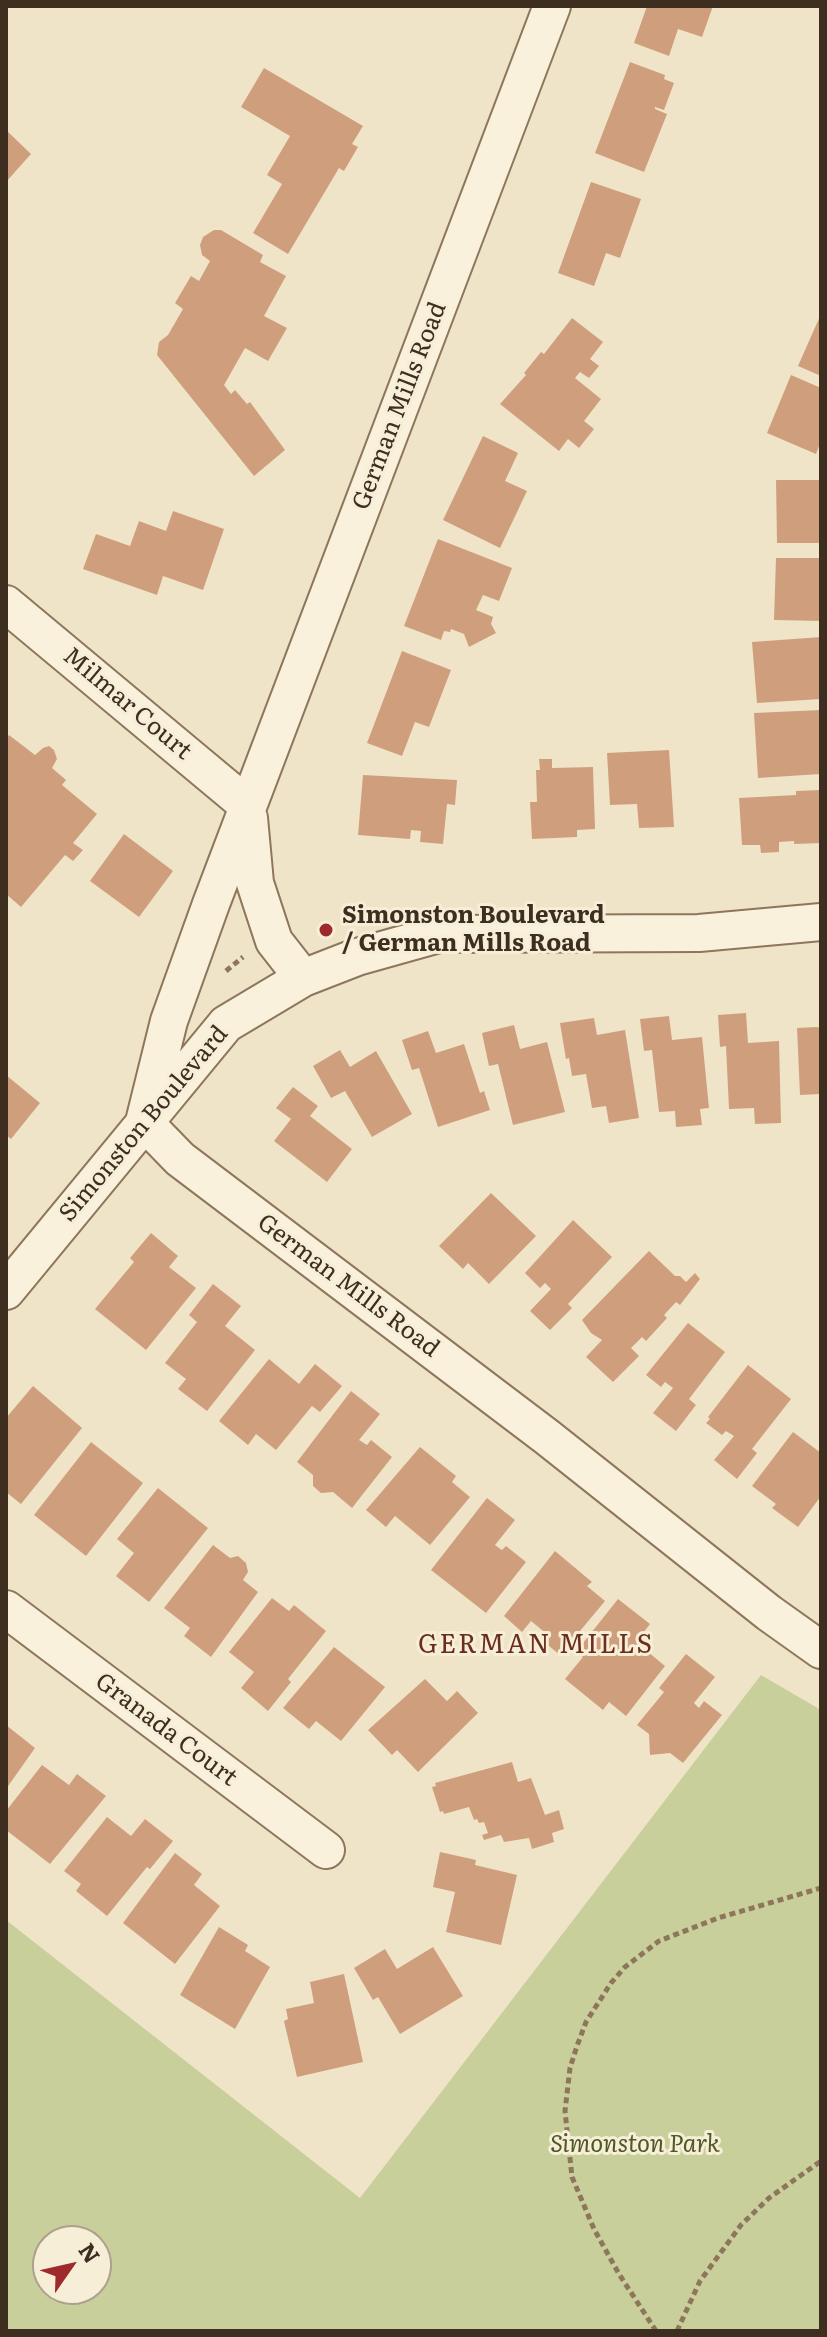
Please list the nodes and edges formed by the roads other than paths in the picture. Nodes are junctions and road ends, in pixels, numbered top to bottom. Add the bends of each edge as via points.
1 (552, 6) edge
2 (6, 604) edge
3 (247, 805) junction
4 (821, 922) edge
5 (303, 978) junction
6 (144, 1122) junction
7 (6, 1291) edge
8 (6, 1609) edge
9 (821, 1650) edge
10 (326, 1850) dead end

1 - 3 street, German Mills Road
2 - 3 street, Milmar Court
3 - 5 street, German Mills Road via 255,883 274,941
3 - 6 street, German Mills Road via 169,1021
4 - 5 street, Simonston Boulevard via 699,933 439,934
5 - 6 street, Simonston Boulevard via 226,1024
6 - 7 street, Simonston Boulevard
6 - 9 street, German Mills Road via 180,1159
8 - 10 street, Granada Court

